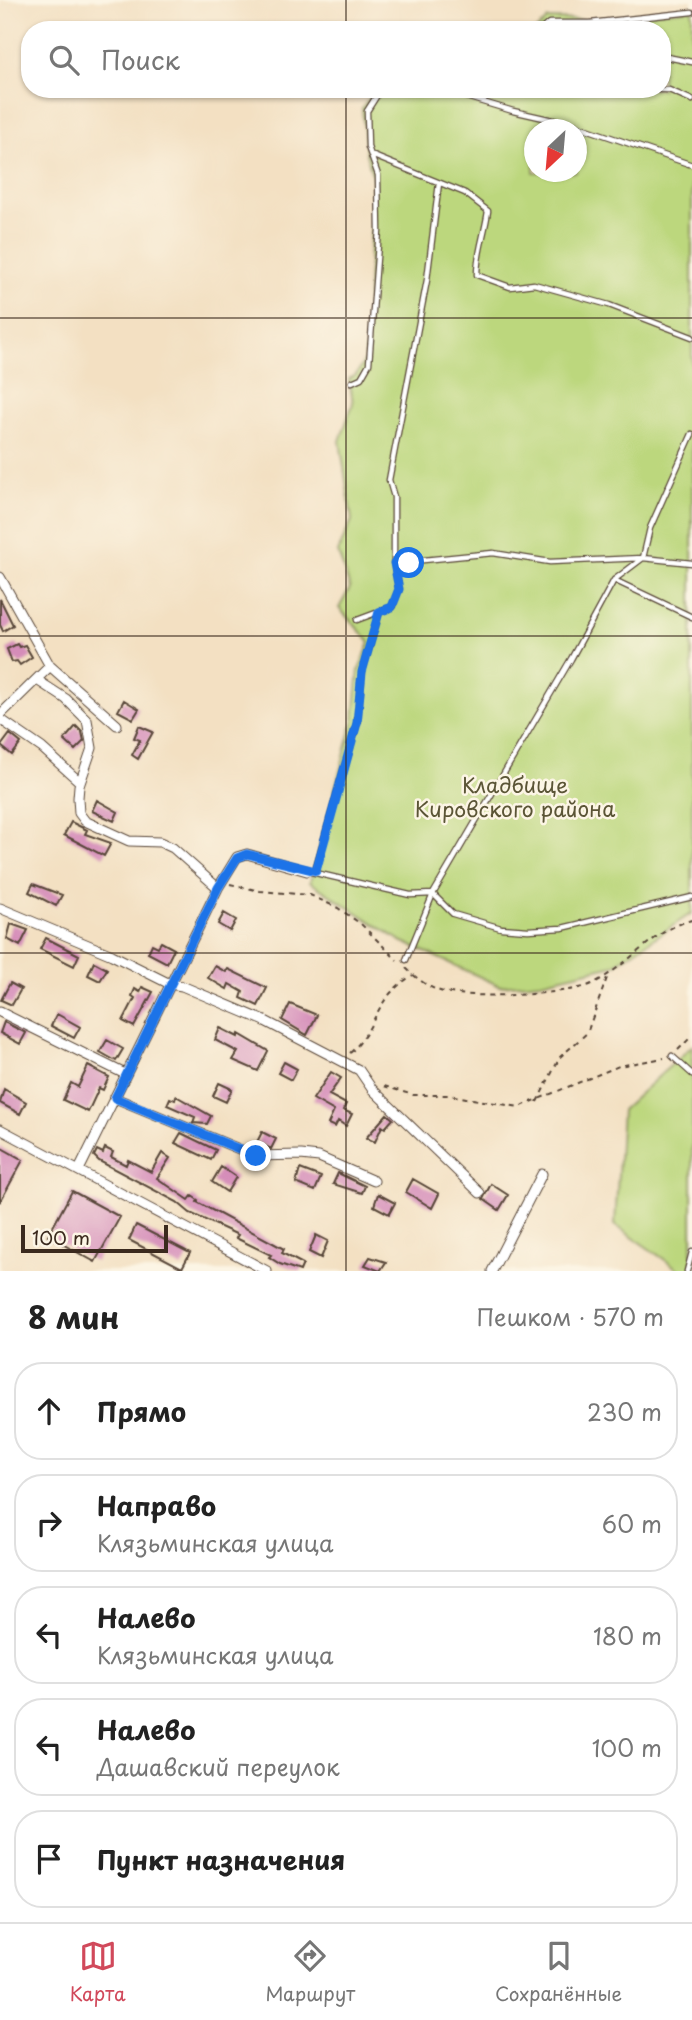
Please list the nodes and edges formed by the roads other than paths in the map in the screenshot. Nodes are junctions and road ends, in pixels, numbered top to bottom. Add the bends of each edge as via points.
1 (692, 12) edge
2 (609, 21) edge
3 (671, 58) edge
4 (692, 62) edge
5 (671, 91) edge
6 (375, 98) edge
7 (469, 98) edge
8 (692, 100) edge
9 (371, 155) junction
10 (692, 165) edge
11 (439, 183) junction
12 (692, 337) edge
13 (352, 382) dead end
14 (692, 434) edge
15 (643, 558) junction
16 (394, 563) junction
17 (692, 563) edge
18 (0, 577) edge
19 (614, 580) junction
20 (379, 612) junction
21 (692, 617) edge
22 (357, 620) dead end
23 (50, 667) junction
24 (37, 680) junction
25 (0, 717) edge
26 (117, 725) dead end
27 (80, 782) junction
28 (311, 871) junction
29 (219, 885) junction
30 (433, 894) junction
31 (692, 898) edge
32 (0, 908) edge
33 (406, 960) dead end
34 (170, 984) junction
35 (0, 1012) edge
36 (672, 1056) road end
37 (125, 1074) junction
38 (692, 1074) edge
39 (115, 1098) junction
40 (0, 1129) edge
41 (79, 1170) junction
42 (542, 1174) dead end
43 (374, 1181) dead end
44 (480, 1193) dead end
45 (692, 1252) edge
46 (267, 1271) edge
47 (492, 1271) edge
48 (687, 1271) edge

1 - 2 lane
3 - 4 lane
5 - 8 lane
6 - 9 lane via 367,111
7 - 10 lane via 575,125
9 - 11 lane
9 - 13 lane via 378,175 379,231 369,364 361,378
11 - 12 lane via 477,199 488,211 477,275 510,287 534,284 609,305
11 - 16 lane via 427,280 389,480 394,497
14 - 15 lane via 650,528
15 - 16 lane via 550,562 494,553
15 - 17 lane
15 - 19 lane
16 - 20 lane via 399,589 392,607
18 - 23 street
19 - 21 lane
19 - 30 lane
20 - 22 lane
20 - 28 lane via 362,672 357,723
23 - 24 street
23 - 26 street
24 - 25 street
24 - 27 street via 87,720 93,748
25 - 27 street
27 - 29 street via 79,813 85,821 129,841 160,842 173,848
28 - 29 street via 247,854 237,858
28 - 30 lane via 410,895
29 - 34 street
30 - 31 lane via 453,914 528,930 562,928
30 - 33 lane
32 - 34 street
34 - 37 street
34 - 44 street via 265,1021 359,1070 372,1089
35 - 37 street
36 - 38 lane
37 - 39 street
39 - 41 street
39 - 43 street via 256,1156 319,1157
40 - 41 street
41 - 46 street
42 - 47 street
45 - 48 lane

